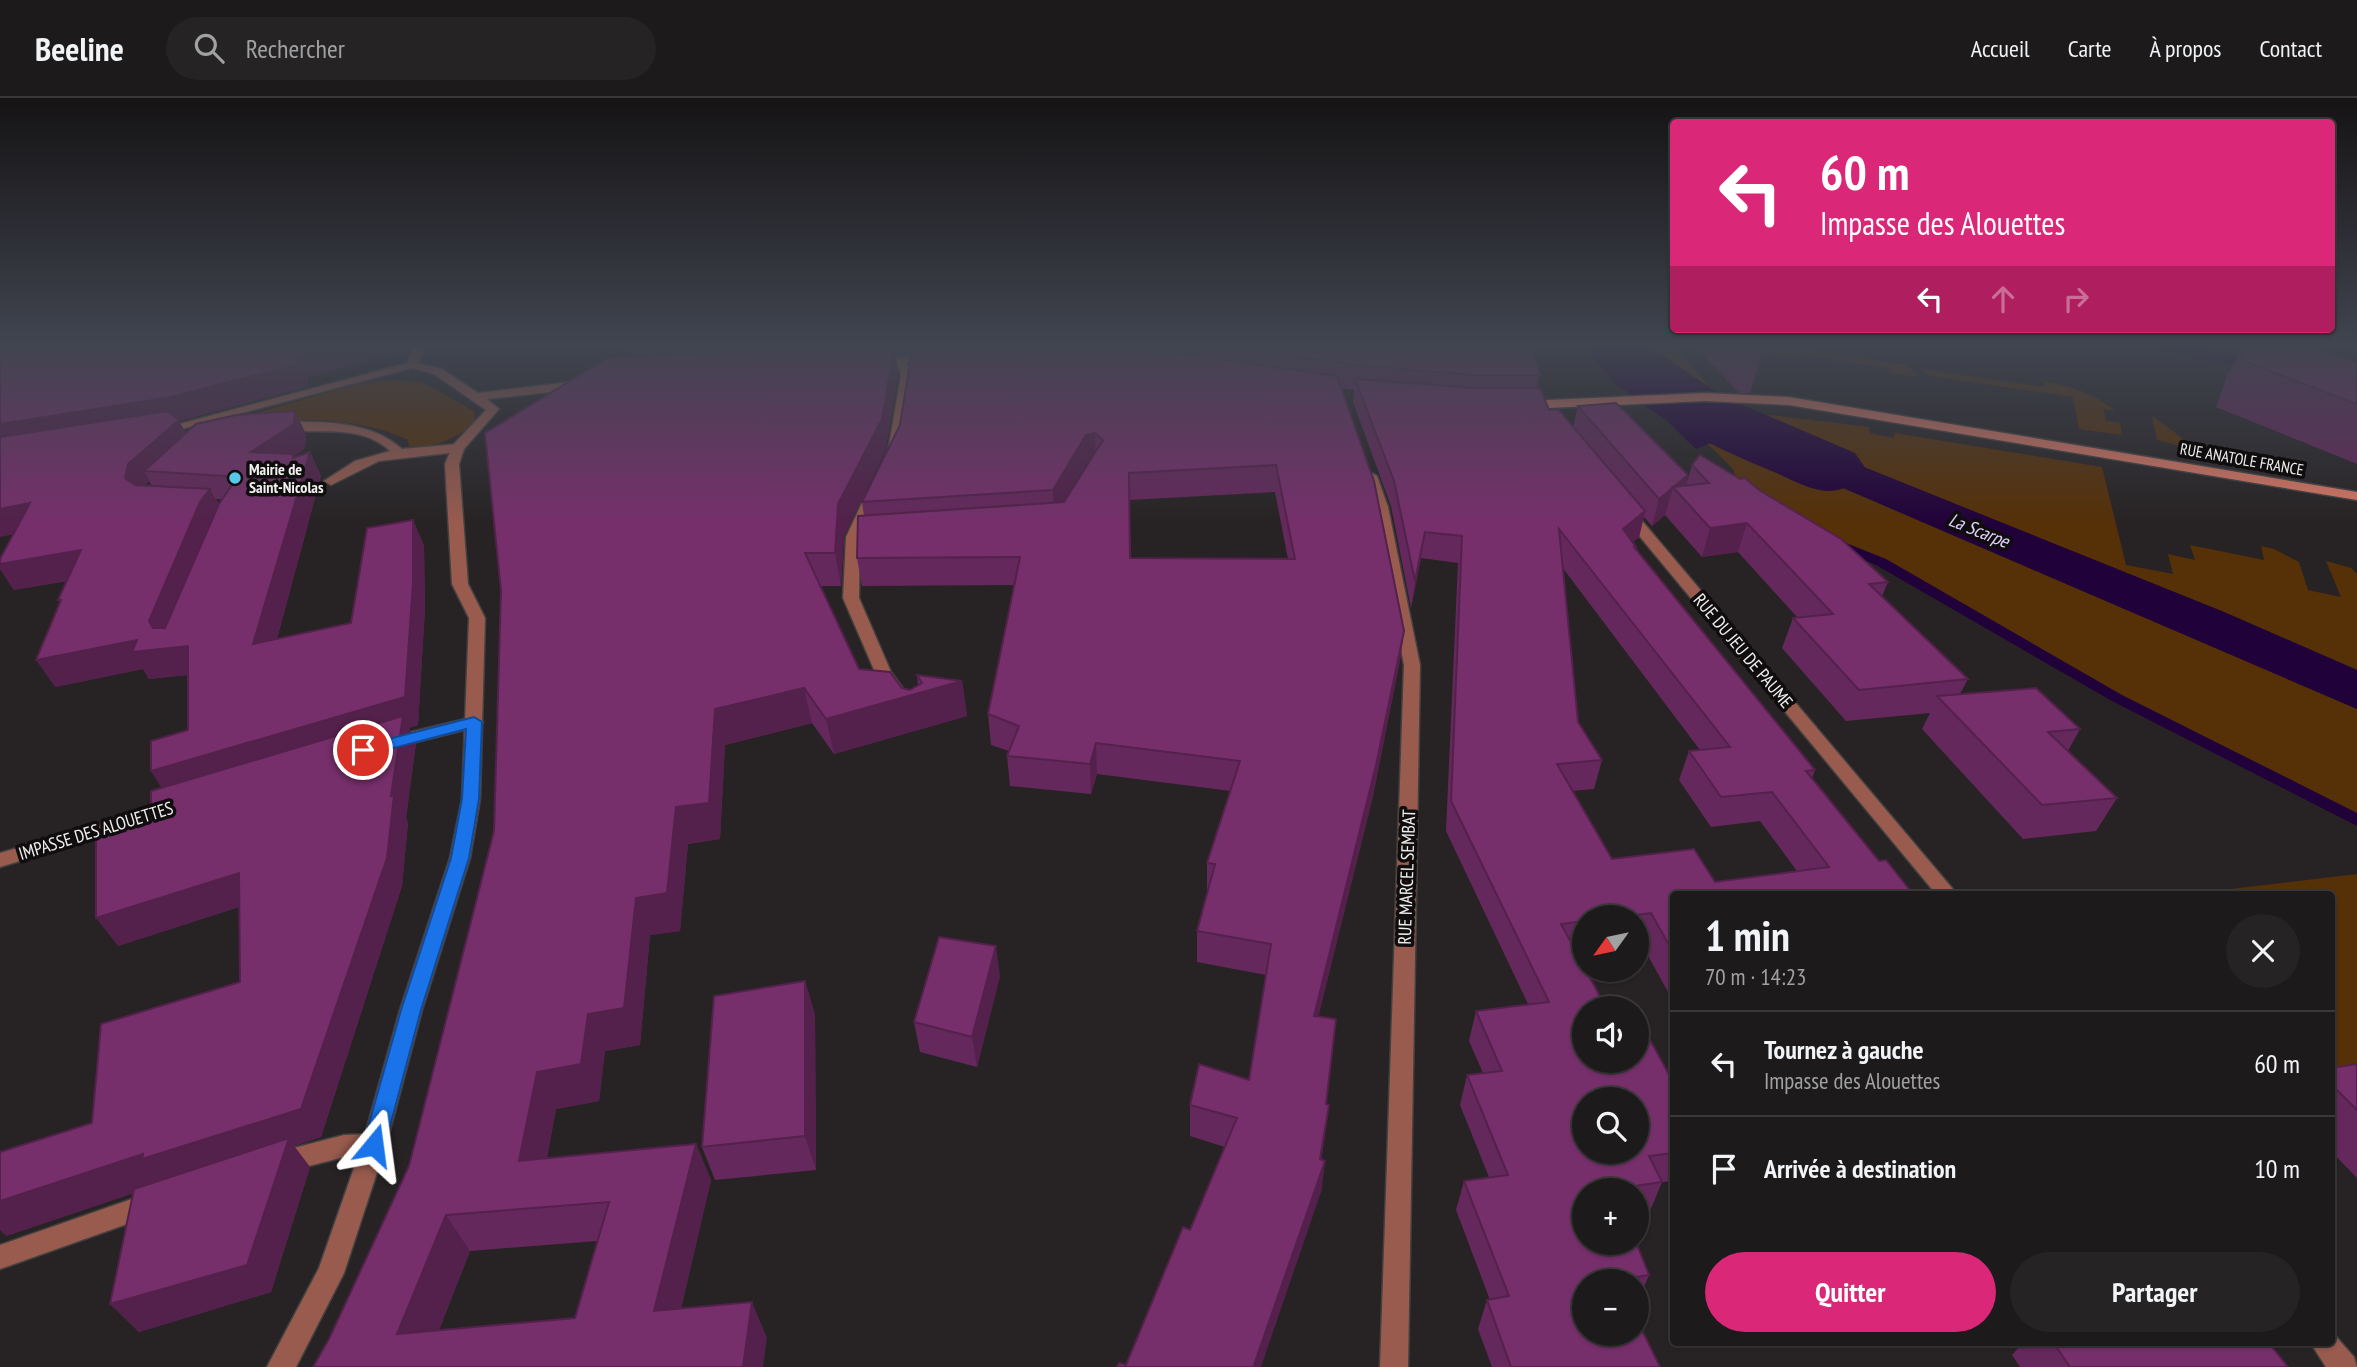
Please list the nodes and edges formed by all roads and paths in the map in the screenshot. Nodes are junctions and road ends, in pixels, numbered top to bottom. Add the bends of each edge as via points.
1 (260, 406) edge
2 (490, 406) edge
3 (902, 406) edge
4 (1520, 406) edge
5 (1595, 406) edge
6 (1820, 406) edge
7 (271, 427) edge
8 (180, 428) junction
9 (143, 434) edge
10 (195, 437) edge
11 (458, 449) junction
12 (398, 452) junction
13 (1363, 456) edge
14 (331, 481) dead end
15 (2357, 496) edge
16 (1615, 497) edge
17 (907, 706) edge
18 (474, 722) junction
19 (376, 747) edge
20 (195, 802) edge
21 (0, 860) edge
22 (1944, 891) edge
23 (374, 1145) junction
24 (256, 1170) edge
25 (169, 1198) edge
26 (0, 1257) edge
27 (2327, 1346) edge
28 (281, 1367) edge
29 (1394, 1367) edge
30 (2344, 1367) edge

1 - 8 street
2 - 11 street via 493,409
3 - 17 street via 895,450 860,536 851,598 883,672
4 - 5 main road, RUE ANATOLE FRANCE via 1546,412
6 - 15 main road, RUE ANATOLE FRANCE
7 - 12 street via 298,425 356,432 386,440
8 - 9 street
8 - 10 street
11 - 12 street
11 - 18 street via 451,484 460,584 477,618
12 - 14 street via 366,461
13 - 29 street, RUE MARCEL SEMBAT via 1381,507 1412,665
16 - 22 street, RUE DU JEU DE PAUME
18 - 19 street
18 - 23 street via 471,799 460,858
20 - 21 street, IMPASSE DES ALOUETTES
23 - 24 street via 306,1154
23 - 28 street via 331,1273
25 - 26 street
27 - 30 street

